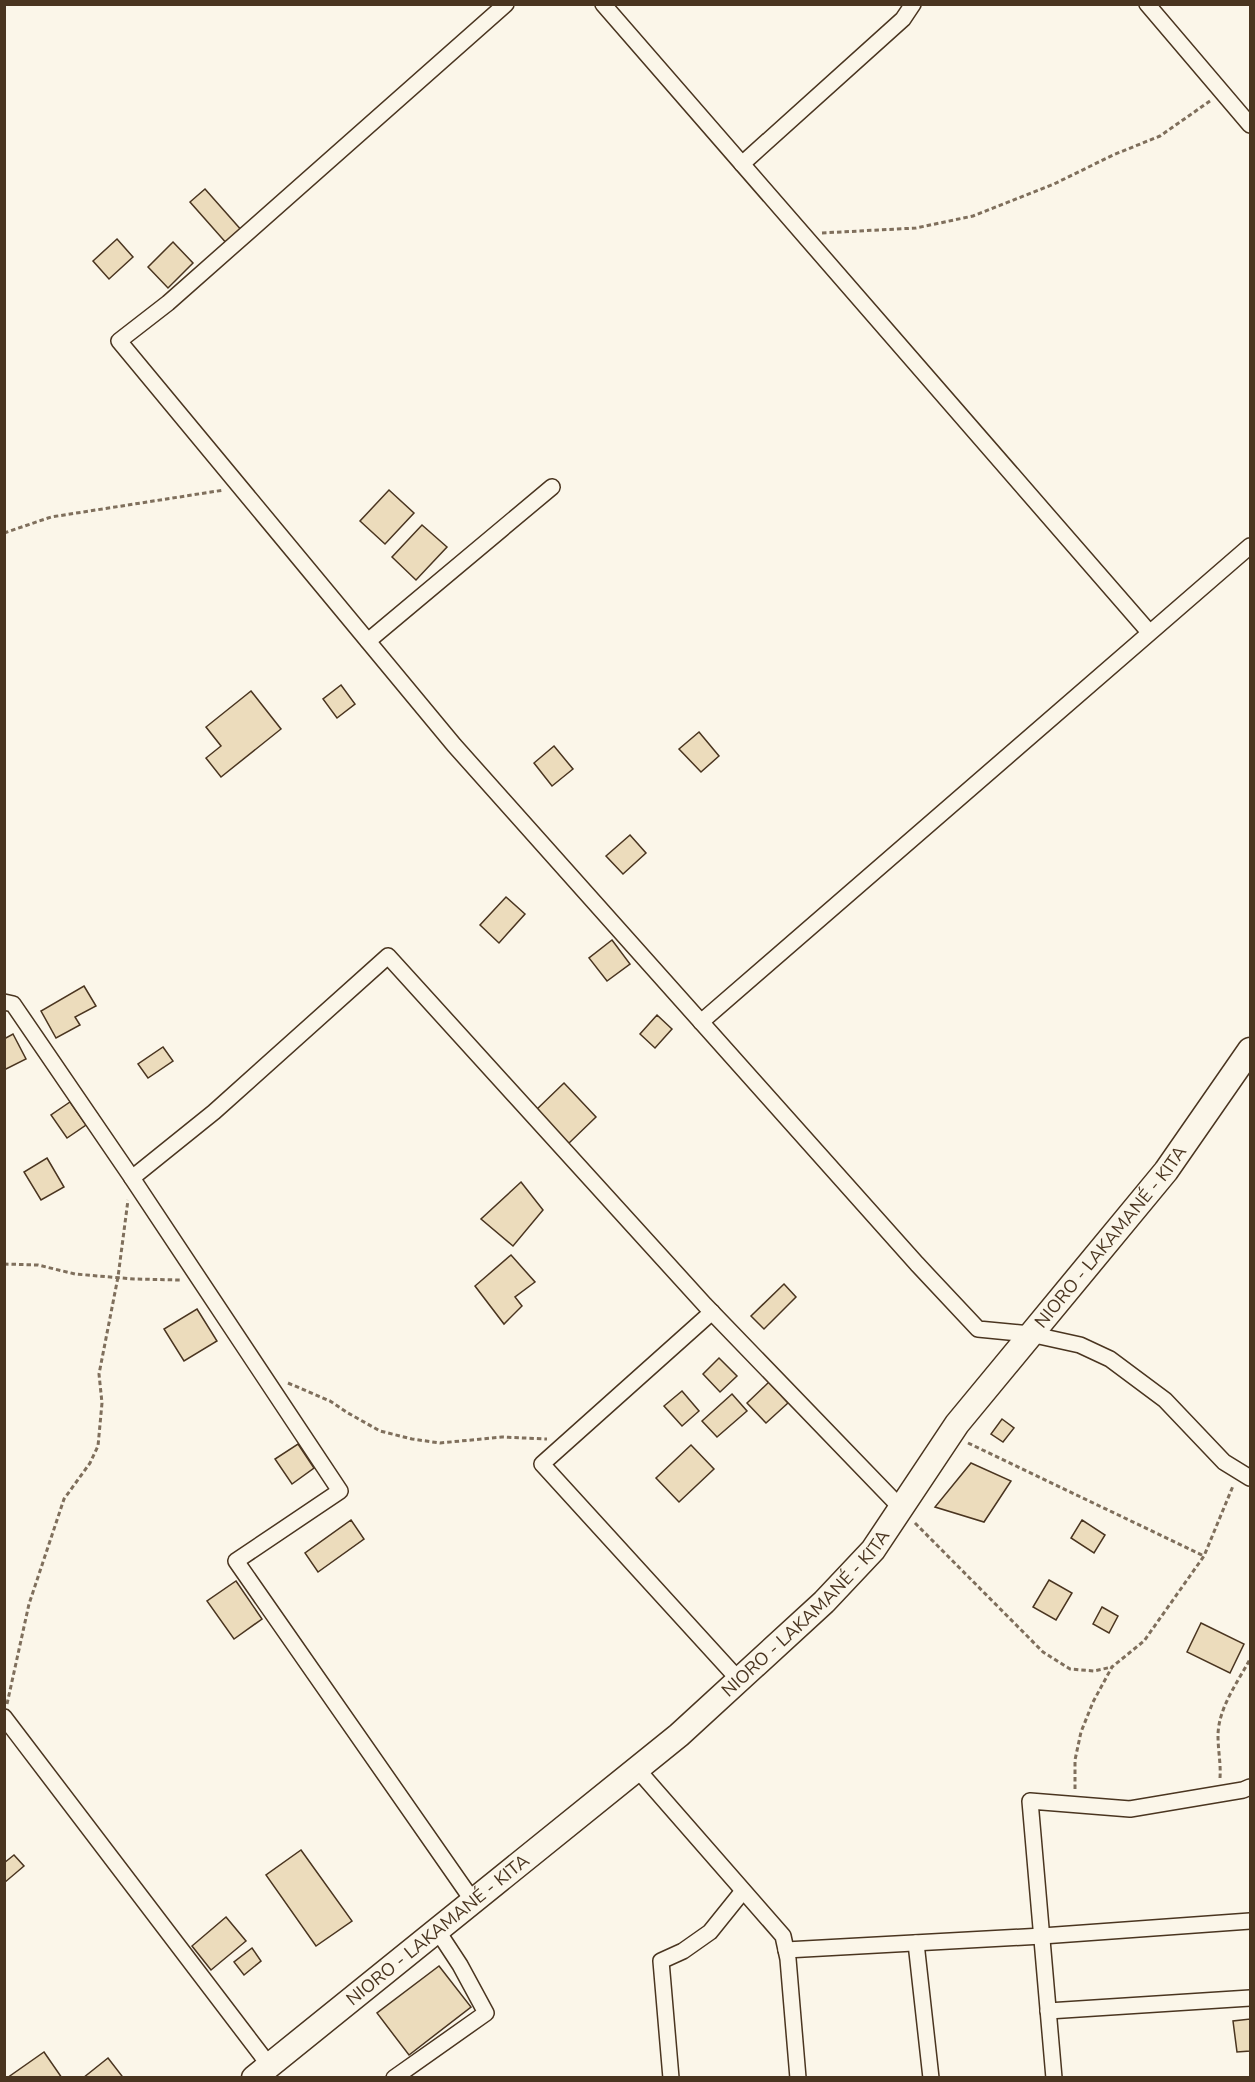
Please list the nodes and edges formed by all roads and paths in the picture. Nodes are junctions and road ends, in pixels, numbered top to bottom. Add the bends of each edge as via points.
1 (506, 4) edge
2 (603, 4) edge
3 (913, 4) edge
4 (1147, 4) edge
5 (1222, 92) junction
6 (1251, 125) edge
7 (742, 164) junction
8 (803, 234) junction
9 (552, 487) dead end
10 (241, 488) junction
11 (4, 533) edge
12 (1251, 546) edge
13 (1149, 632) junction
14 (368, 641) junction
15 (4, 1002) edge
16 (701, 1022) junction
17 (1251, 1050) edge
18 (132, 1178) junction
19 (4, 1264) edge
20 (118, 1277) junction
21 (200, 1280) junction
22 (712, 1312) junction
23 (1030, 1334) junction
24 (262, 1373) junction
25 (950, 1434) junction
26 (570, 1439) junction
27 (1245, 1474) edge
28 (901, 1508) junction
29 (1204, 1556) junction
30 (1251, 1659) edge
31 (1112, 1667) junction
32 (739, 1680) junction
33 (4, 1716) edge
34 (637, 1769) junction
35 (1251, 1787) edge
36 (1220, 1794) junction
37 (1075, 1805) junction
38 (743, 1891) junction
39 (473, 1901) junction
40 (1251, 1921) edge
41 (436, 1930) junction
42 (1042, 1936) junction
43 (916, 1943) junction
44 (786, 1950) junction
45 (1251, 1998) edge
46 (1048, 2011) junction
47 (262, 2071) edge
48 (413, 2072) edge
49 (394, 2078) edge
50 (670, 2078) edge
51 (798, 2078) edge
52 (931, 2078) edge
53 (1054, 2078) edge

1 - 10 street via 177,296 119,341
2 - 7 street
3 - 7 street via 903,19
4 - 5 street
5 - 6 street
5 - 8 path via 1160,136 973,216 916,228
7 - 8 street
8 - 13 street
9 - 14 street
10 - 11 path via 51,517
10 - 14 street
12 - 13 street
13 - 16 street
14 - 16 street via 454,745
15 - 18 street via 13,1004
16 - 23 street via 978,1329
17 - 23 main road, NIORO - LAKAMANÉ - KITA via 1166,1171
18 - 20 path
18 - 21 street
18 - 22 street via 214,1112 388,956
19 - 20 path
20 - 21 path
20 - 33 path via 99,1374 102,1402 98,1446 64,1499 40,1567
21 - 24 street
22 - 26 street
22 - 28 street
23 - 25 main road, NIORO - LAKAMANÉ - KITA
23 - 27 street via 1080,1345 1110,1359 1165,1400 1224,1462
24 - 26 path via 330,1401 380,1431 412,1439 440,1443 502,1437
24 - 39 street via 340,1491 236,1561
25 - 28 main road, NIORO - LAKAMANÉ - KITA
25 - 29 path
26 - 32 street via 542,1464
27 - 29 path
28 - 31 path via 1043,1652 1070,1669 1094,1671
28 - 32 main road, NIORO - LAKAMANÉ - KITA via 873,1550 832,1594
29 - 31 path via 1144,1641
30 - 36 path via 1221,1713
31 - 37 path via 1080,1732 1075,1760
32 - 34 main road, NIORO - LAKAMANÉ - KITA
33 - 47 street
34 - 38 street
34 - 39 main road, NIORO - LAKAMANÉ - KITA
35 - 36 street
36 - 37 street via 1130,1809
37 - 42 street via 1030,1802
38 - 44 street via 783,1936
38 - 50 street via 710,1932 661,1961
39 - 41 main road, NIORO - LAKAMANÉ - KITA
40 - 42 street
41 - 47 main road, NIORO - LAKAMANÉ - KITA
41 - 48 street via 486,2013
42 - 43 street
42 - 46 street
43 - 44 street
43 - 52 street
44 - 51 street
45 - 46 street
46 - 53 street
48 - 49 street

